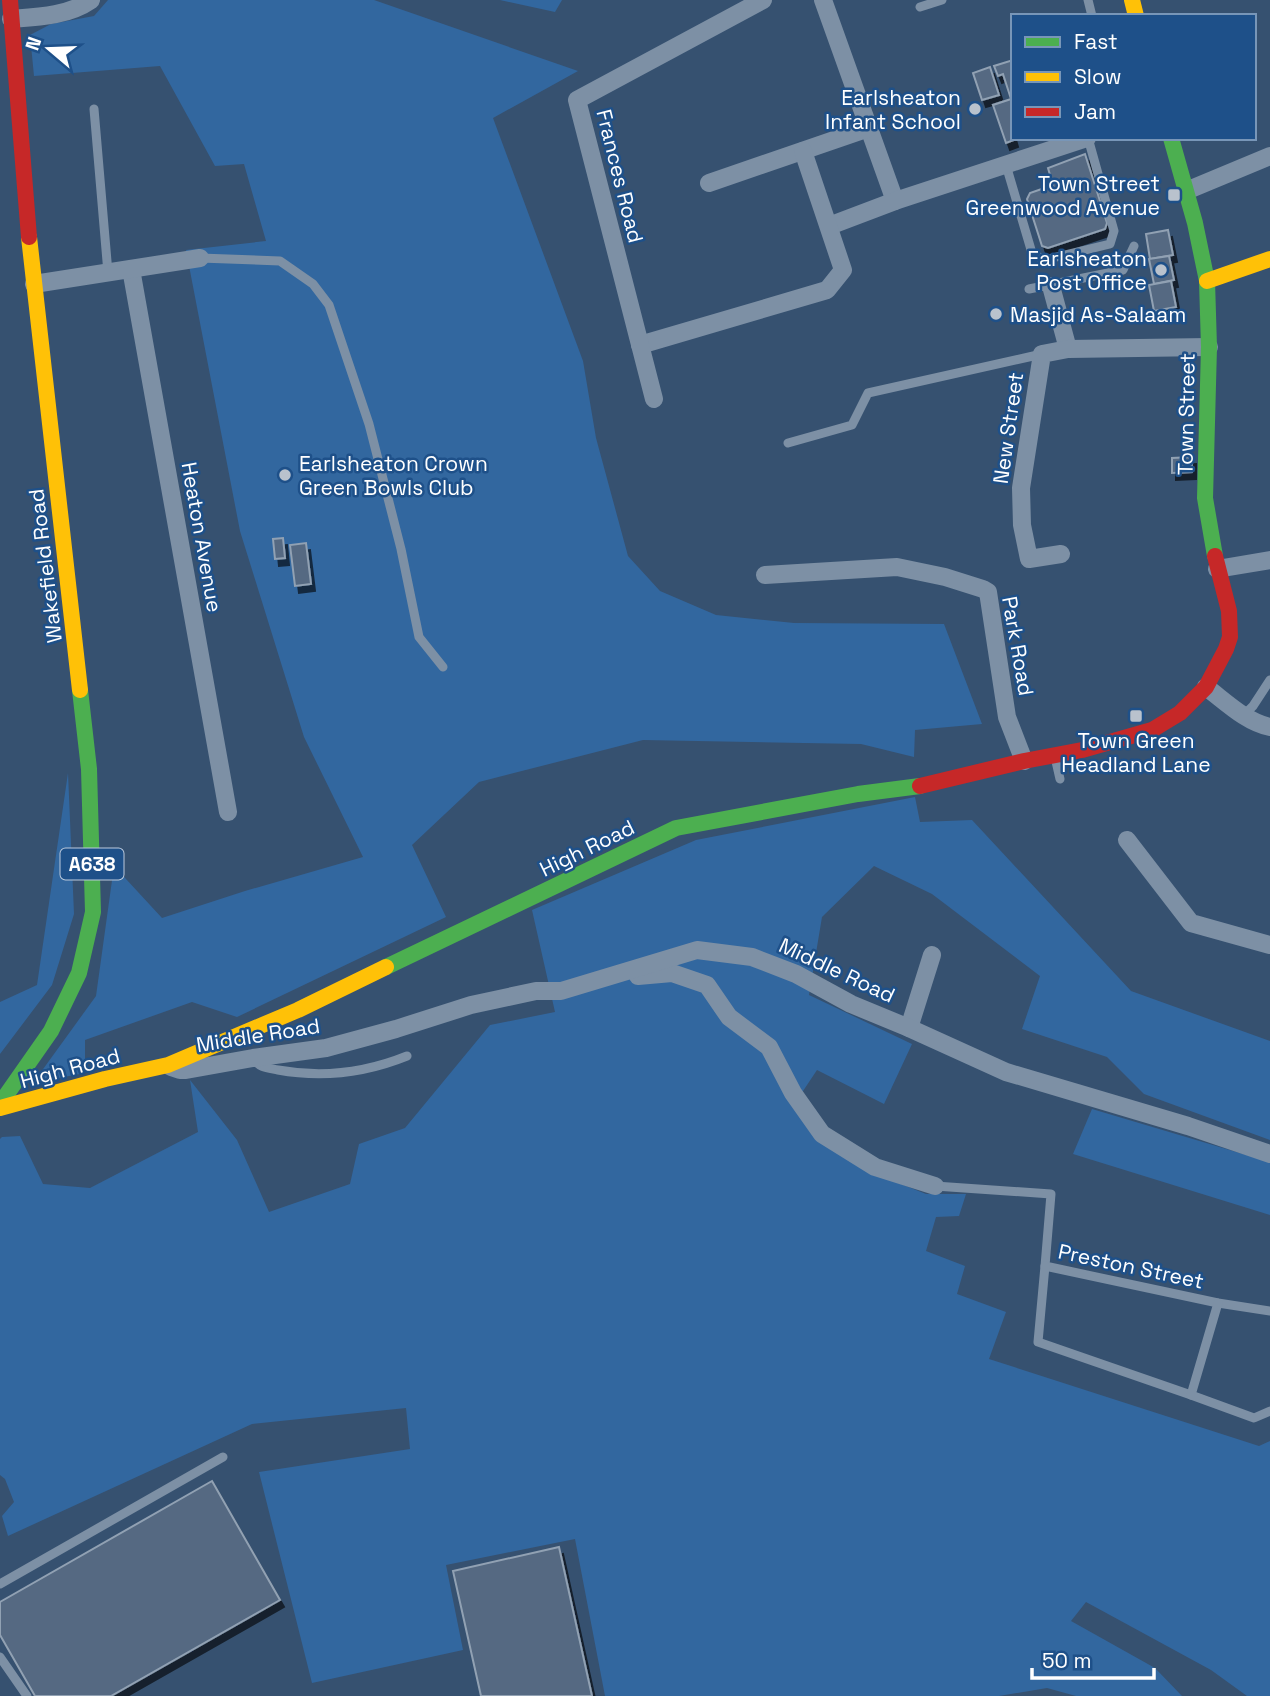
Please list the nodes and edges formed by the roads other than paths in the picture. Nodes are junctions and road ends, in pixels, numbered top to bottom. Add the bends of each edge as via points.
1 (10, 0) edge
2 (91, 0) edge
3 (762, 0) edge
4 (823, 0) edge
5 (942, 0) edge
6 (920, 7) dead end
7 (11, 19) junction
8 (94, 109) dead end
9 (869, 128) junction
10 (1081, 140) edge
11 (1088, 140) edge
12 (1172, 140) edge
13 (803, 151) junction
14 (1270, 156) edge
15 (1006, 164) junction
16 (709, 183) dead end
17 (1186, 191) junction
18 (895, 201) junction
19 (829, 226) junction
20 (1134, 246) dead end
21 (200, 258) joint
22 (1270, 259) edge
23 (131, 269) junction
24 (108, 273) junction
25 (1207, 281) junction
26 (34, 284) junction
27 (1051, 286) junction
28 (1029, 289) dead end
29 (640, 345) junction
30 (1209, 347) junction
31 (1068, 349) junction
32 (1042, 354) junction
33 (654, 399) dead end
34 (788, 443) dead end
35 (1061, 554) dead end
36 (1270, 560) edge
37 (1217, 569) junction
38 (765, 575) dead end
39 (443, 667) dead end
40 (1270, 680) edge
41 (1206, 687) junction
42 (1244, 715) junction
43 (1270, 727) edge
44 (1054, 755) junction
45 (1024, 761) junction
46 (1060, 779) dead end
47 (228, 812) dead end
48 (1127, 840) dead end
49 (1269, 939) edge
50 (932, 955) dead end
51 (561, 991) junction
52 (909, 1028) junction
53 (407, 1056) dead end
54 (253, 1058) junction
55 (168, 1065) junction
56 (0, 1106) edge
57 (1270, 1154) edge
58 (935, 1186) joint
59 (1045, 1266) junction
60 (1218, 1303) junction
61 (1270, 1311) edge
62 (1191, 1395) junction
63 (1270, 1411) edge
64 (223, 1457) dead end
65 (0, 1584) edge
66 (0, 1657) edge
67 (27, 1696) edge

1 - 7 main road, Wakefield Road / A638
2 - 7 street via 56,15
3 - 29 street, Frances Road via 578,100
4 - 9 street
5 - 6 lane
7 - 26 main road, Wakefield Road / A638
8 - 24 lane
9 - 13 street
9 - 18 street
10 - 15 street
11 - 15 lane via 1114,231 1110,244 1044,260 1032,253
12 - 17 main road, Town Street
13 - 16 street
13 - 19 street
14 - 17 street
15 - 18 street
17 - 25 main road, Town Street
18 - 19 street
19 - 29 street via 843,270 827,290
20 - 27 lane via 1123,271
21 - 23 street
21 - 39 lane via 280,261 313,284 329,305 369,424 419,637
22 - 25 main road
23 - 24 street
23 - 47 street, Heaton Avenue
24 - 26 street
25 - 30 main road, Town Street
26 - 56 main road, Wakefield Road / A638 via 89,769 93,912 79,973 51,1031
27 - 28 lane
27 - 31 street
29 - 33 street, Frances Road
30 - 31 street, New Street
30 - 37 main road, Town Street via 1205,498
31 - 32 street, New Street
32 - 34 lane via 868,393 852,425
32 - 35 street, New Street via 1021,488 1022,525 1029,559
36 - 37 street
37 - 41 main road, Town Street via 1229,611 1230,637
38 - 45 street, Park Road via 897,567 989,592 1007,717
40 - 42 lane
41 - 42 street
41 - 44 main road, High Road via 1180,713 1152,730
42 - 43 street
44 - 45 main road, High Road
44 - 46 lane
45 - 55 main road, High Road via 913,788 676,828 299,1010
48 - 49 street via 1191,923
50 - 52 street
51 - 52 street, Middle Road via 697,950 752,957
51 - 54 street, Middle Road via 536,991 471,1005 326,1048
51 - 58 street via 577,994 632,976 672,973 707,985 729,1017 769,1047 822,1134 875,1167
52 - 57 street, Middle Road via 1006,1072
53 - 54 lane via 363,1070 323,1075 265,1068
54 - 55 street, Middle Road via 180,1070
55 - 56 main road, High Road
58 - 59 lane, Preston Street via 1051,1194
59 - 60 lane, Preston Street
59 - 62 lane via 1038,1342
60 - 61 lane, Preston Street
60 - 62 lane
62 - 63 lane via 1254,1418
64 - 65 lane
66 - 67 lane

